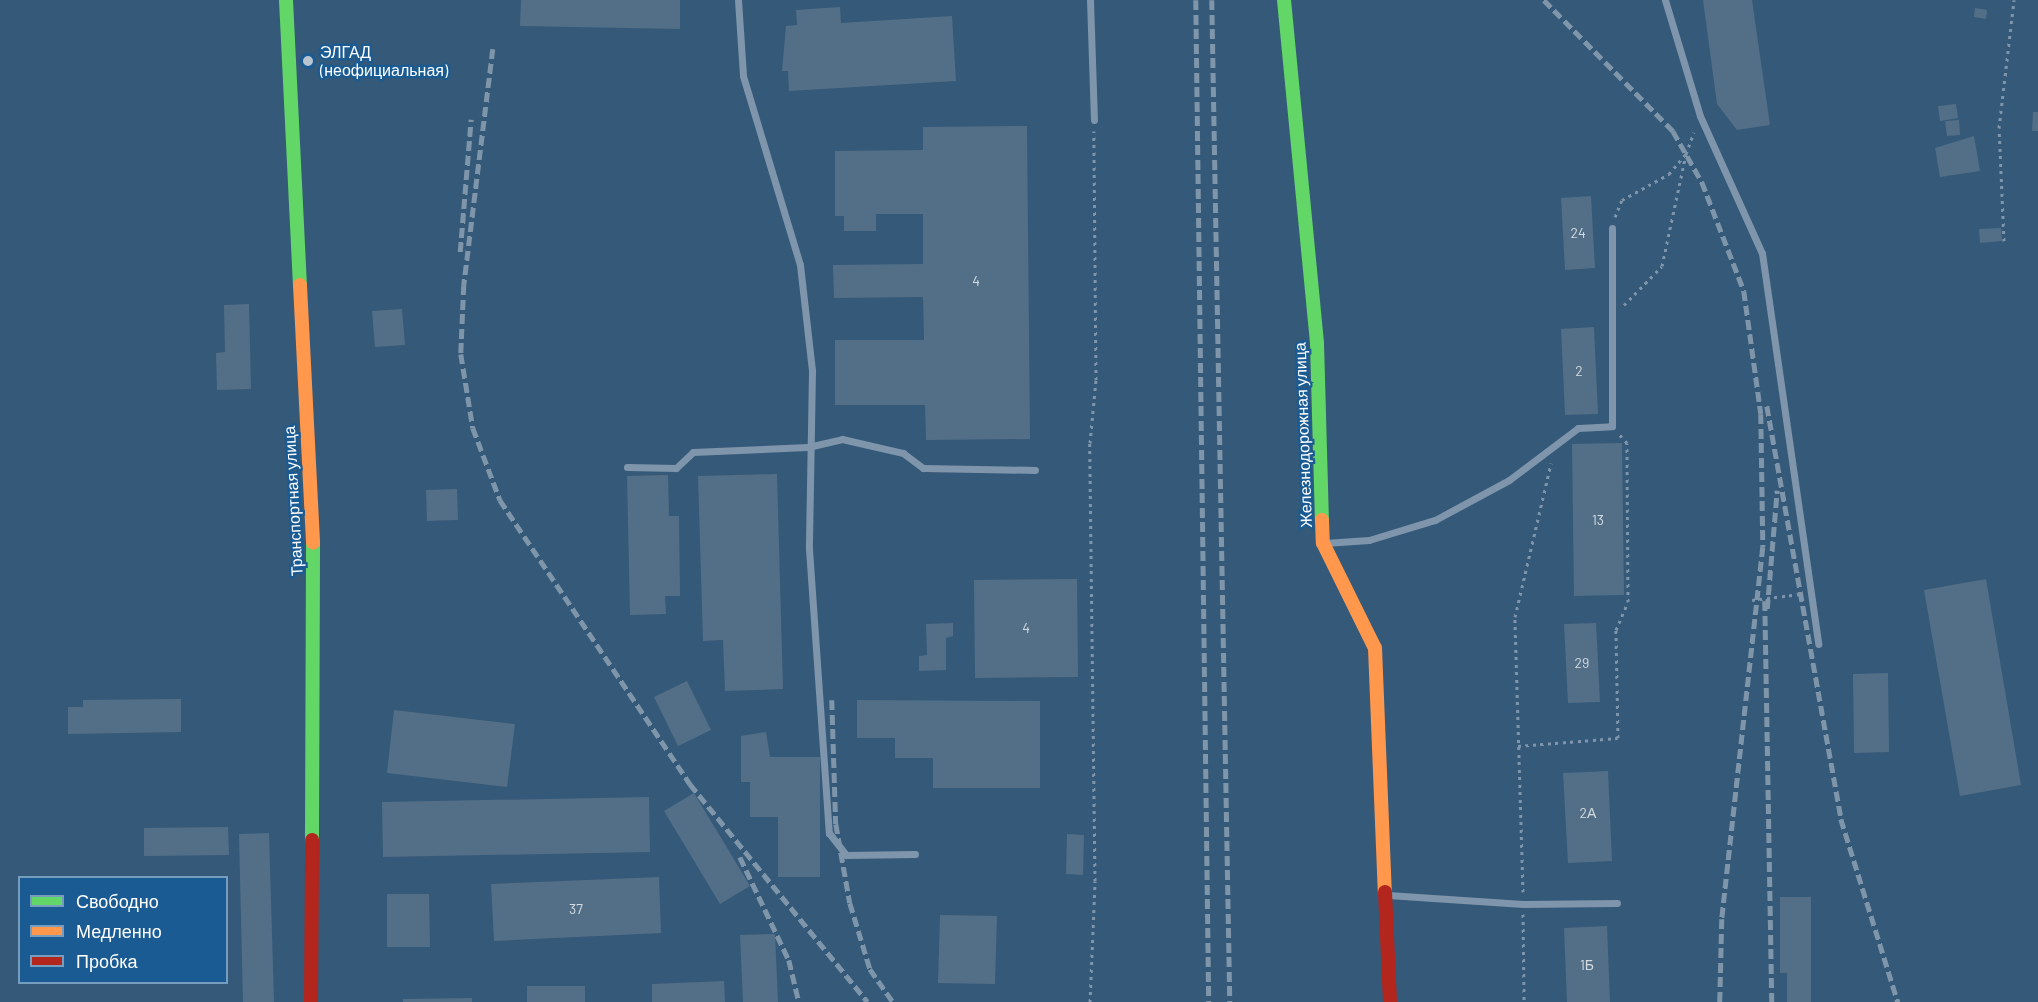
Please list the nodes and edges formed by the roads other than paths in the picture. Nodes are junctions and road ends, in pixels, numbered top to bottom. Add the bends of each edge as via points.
1 (286, 0) edge
2 (738, 0) edge
3 (1090, 0) edge
4 (1284, 0) edge
5 (1665, 0) edge
6 (1094, 120) road end
7 (1612, 228) road end
8 (808, 447) junction
9 (627, 467) dead end
10 (1035, 470) dead end
11 (1323, 543) junction
12 (1818, 644) dead end
13 (915, 854) dead end
14 (1388, 895) junction
15 (1617, 903) dead end
16 (311, 1002) edge
17 (1390, 1002) edge

1 - 16 street, Транспортная улица via 314,571
2 - 8 lane via 742,76 800,265 812,371
3 - 6 lane
4 - 11 street, Железнодорожная улица via 1317,344
5 - 12 lane via 1700,116 1762,253
7 - 11 lane via 1612,426 1578,428 1509,480 1435,520 1369,540
8 - 9 lane via 693,452 676,468
8 - 10 lane via 842,439 903,453 923,468
8 - 13 lane via 818,724 829,833 846,855
11 - 14 street, Железнодорожная улица via 1375,648
14 - 15 lane via 1523,904
14 - 17 street, Железнодорожная улица

